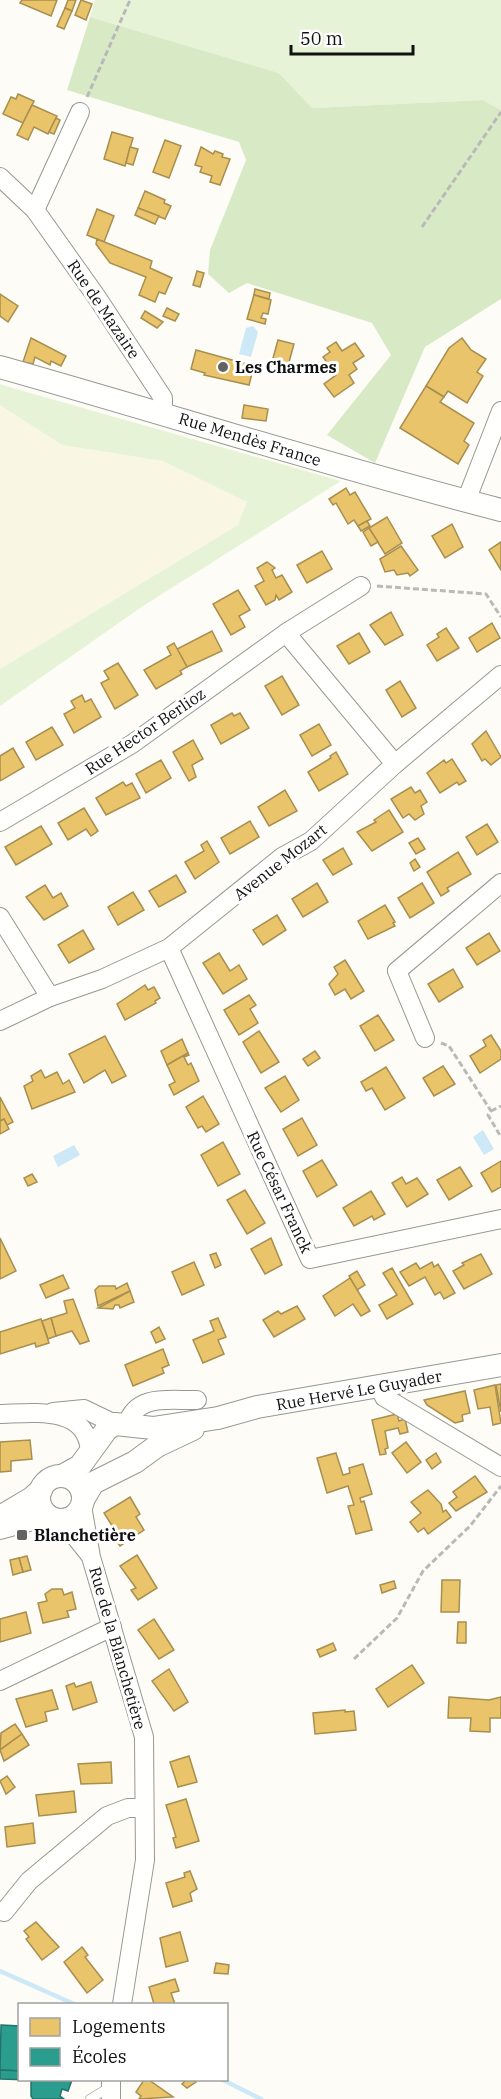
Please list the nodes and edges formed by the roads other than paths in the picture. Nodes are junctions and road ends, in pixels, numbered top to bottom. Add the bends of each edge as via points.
1 (80, 112) road end
2 (0, 177) edge
3 (35, 210) junction
4 (0, 367) edge
5 (501, 411) edge
6 (163, 413) junction
7 (466, 501) junction
8 (501, 510) edge
9 (362, 586) road end
10 (286, 633) junction
11 (501, 675) edge
12 (395, 764) junction
13 (0, 822) edge
14 (501, 883) edge
15 (0, 917) edge
16 (169, 948) junction
17 (50, 997) junction
18 (0, 1021) edge
19 (425, 1038) road end
20 (501, 1219) edge
21 (501, 1365) edge
22 (380, 1387) junction
23 (197, 1400) dead end
24 (48, 1413) junction
25 (0, 1414) edge
26 (218, 1418) junction
27 (125, 1425) junction
28 (90, 1452) junction
29 (139, 1458) junction
30 (501, 1467) edge
31 (62, 1476) junction
32 (41, 1490) junction
33 (82, 1503) junction
34 (0, 1517) edge
35 (55, 1518) junction
36 (0, 1528) edge
37 (91, 1557) junction
38 (112, 1627) junction
39 (0, 1681) edge
40 (144, 1808) junction
41 (4, 1912) dead end
42 (122, 2003) edge
43 (111, 2088) edge
44 (90, 2099) edge

1 - 3 street
2 - 3 street, Rue de Mazaire
3 - 6 street, Rue de Mazaire via 148,374 163,398
4 - 6 street, Rue Mendès France
5 - 7 street
6 - 7 street, Rue Mendès France
7 - 8 street, Rue Mendès France
9 - 10 street, Rue Hector Berlioz
10 - 12 street
10 - 13 street, Rue Hector Berlioz via 132,744
11 - 12 street, Avenue Mozart
12 - 16 street, Avenue Mozart via 311,841 282,857
14 - 19 street via 398,971
15 - 17 street
16 - 17 street, Avenue Mozart via 102,979
16 - 20 street, Rue César Franck via 310,1259
17 - 18 street, Avenue Mozart
21 - 22 street, Rue Hervé Le Guyader
22 - 26 street, Rue Hervé Le Guyader via 257,1407
22 - 30 street via 384,1397
23 - 27 street via 143,1403 132,1411
24 - 25 street
24 - 27 street via 84,1409
24 - 28 street via 69,1418 81,1426 88,1437
26 - 27 street, Rue Hervé Le Guyader via 153,1428
26 - 29 street, Rue Hervé Le Guyader
27 - 28 street via 106,1429
27 - 29 street via 143,1444
28 - 31 street via 80,1467
29 - 33 street, Rue Hervé Le Guyader via 93,1483
31 - 32 street via 50,1480
31 - 33 street via 80,1486
32 - 34 street
32 - 35 street via 40,1501
33 - 35 street via 77,1513
33 - 37 street, Rue de la Blanchetière
35 - 36 street
35 - 37 street
37 - 38 street, Rue de la Blanchetière
38 - 39 street
38 - 40 street, Rue de la Blanchetière via 144,1737
40 - 41 street via 107,1816 29,1881
40 - 42 street, Rue de la Blanchetière via 145,1860
43 - 44 lane

